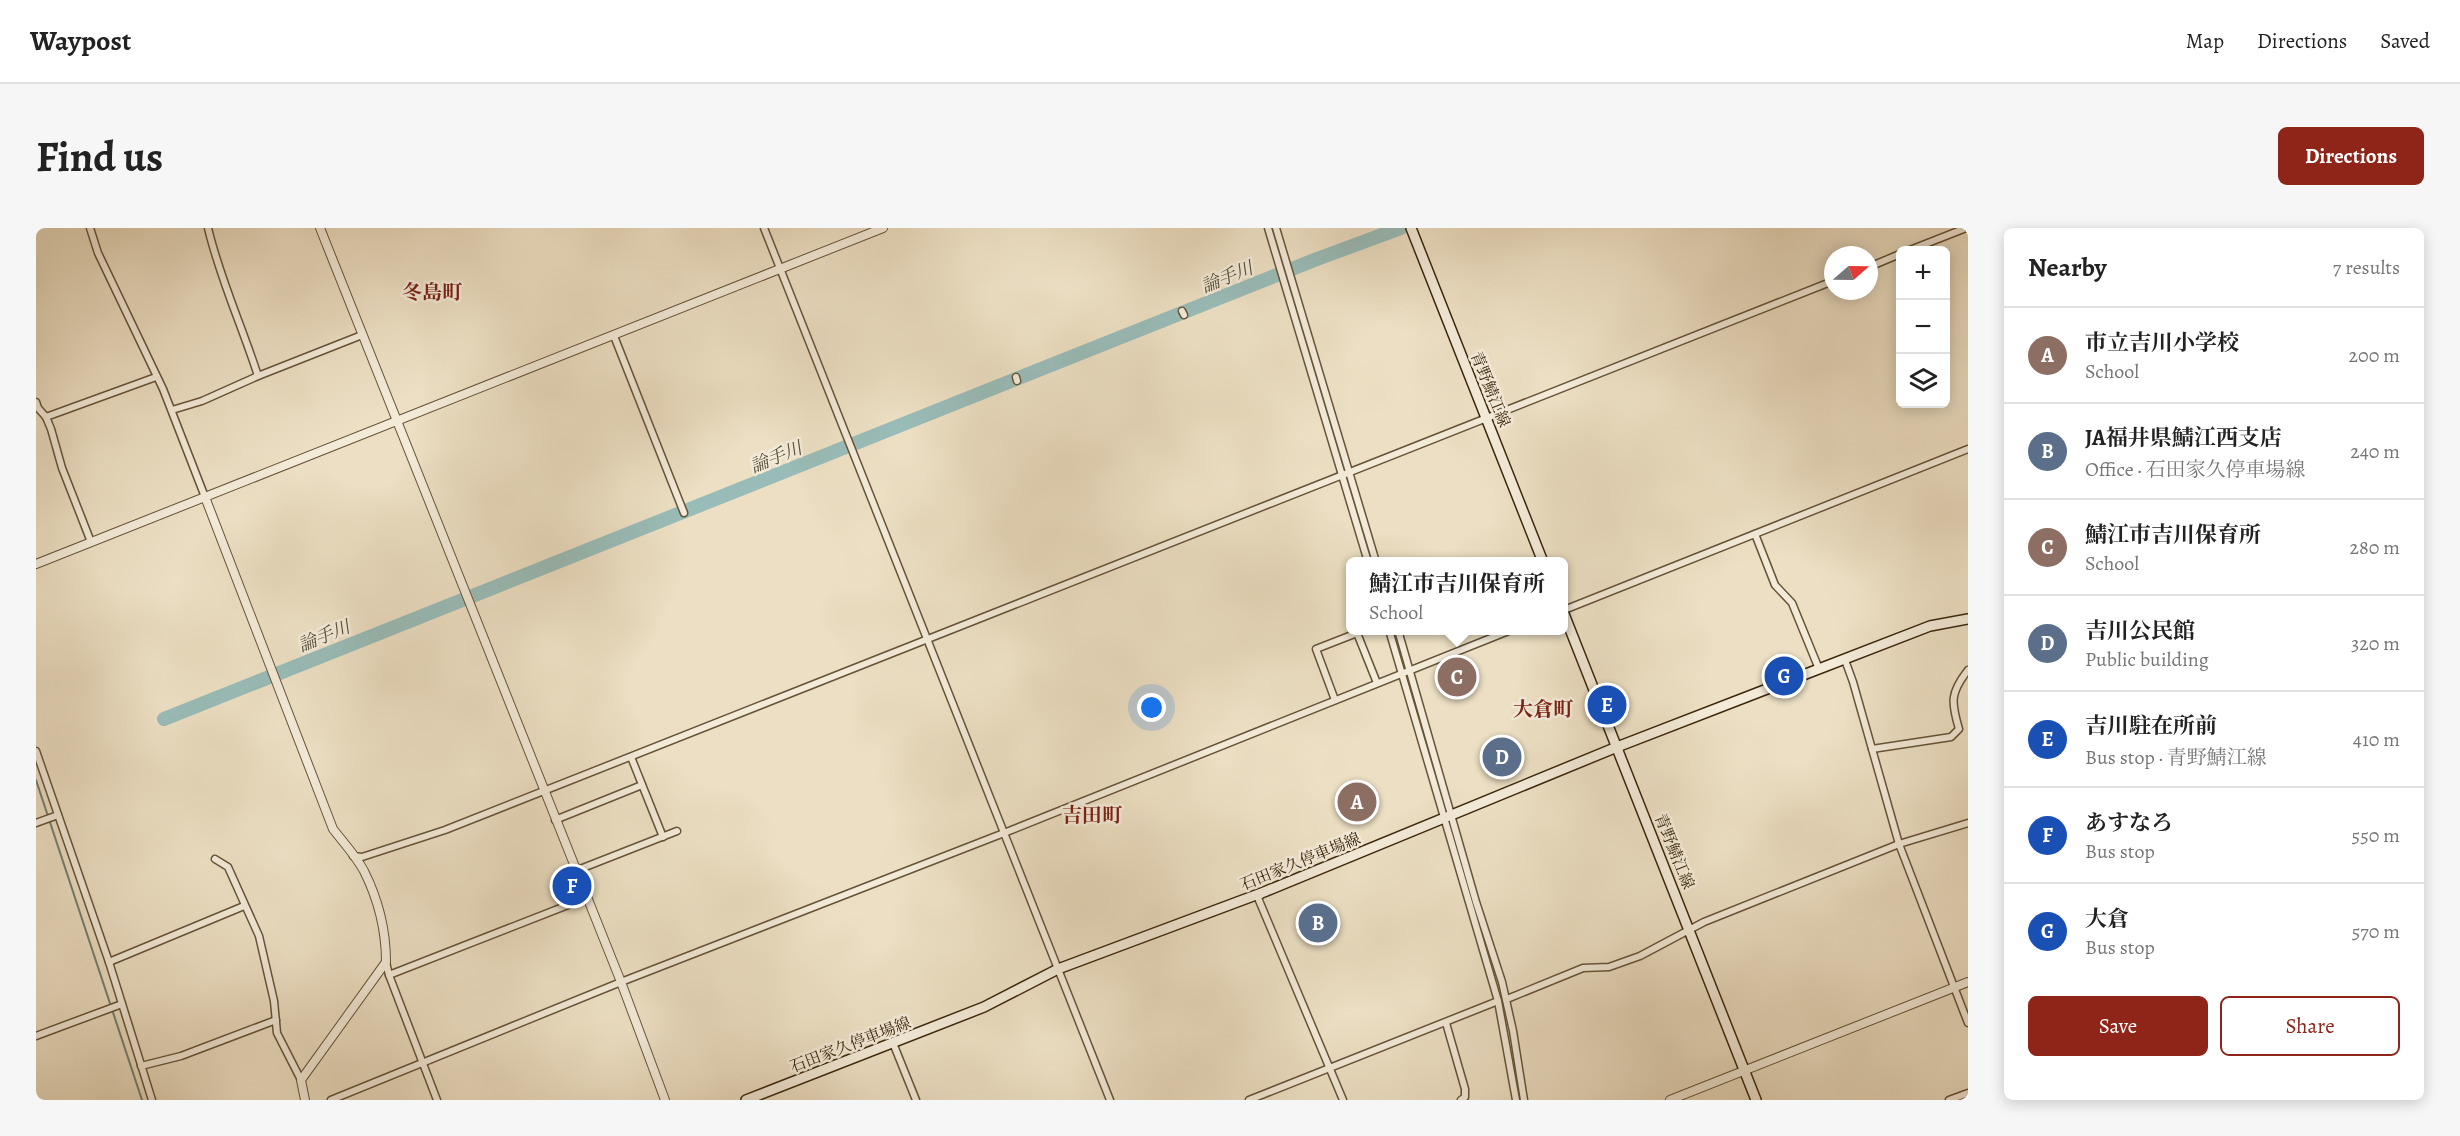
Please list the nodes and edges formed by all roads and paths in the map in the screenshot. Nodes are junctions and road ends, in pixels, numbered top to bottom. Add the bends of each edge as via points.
1 (90, 228) edge
2 (208, 228) edge
3 (320, 228) edge
4 (764, 228) edge
5 (883, 228) edge
6 (1268, 228) edge
7 (1276, 228) edge
8 (1411, 228) edge
9 (1966, 228) edge
10 (1920, 246) edge
11 (1896, 256) edge
12 (1878, 263) edge
13 (781, 269) junction
14 (1824, 285) edge
15 (362, 335) junction
16 (614, 336) junction
17 (258, 376) junction
18 (156, 377) junction
19 (36, 402) edge
20 (172, 411) junction
21 (46, 417) junction
22 (1486, 418) junction
23 (396, 421) junction
24 (1968, 449) edge
25 (1345, 474) junction
26 (205, 497) junction
27 (683, 512) dead end
28 (1755, 534) junction
29 (91, 542) junction
30 (1367, 557) edge
31 (1375, 557) edge
32 (1541, 557) edge
33 (36, 564) edge
34 (1568, 610) edge
35 (1968, 620) edge
36 (1568, 624) edge
37 (1352, 635) edge
38 (1358, 635) edge
39 (1390, 635) edge
40 (1400, 635) edge
41 (1498, 635) edge
42 (927, 640) junction
43 (1845, 660) junction
44 (1819, 669) junction
45 (1410, 670) junction
46 (1968, 670) edge
47 (1402, 674) junction
48 (1377, 683) junction
49 (1335, 700) junction
50 (1617, 747) junction
51 (1872, 749) junction
52 (36, 751) edge
53 (631, 757) junction
54 (642, 784) junction
55 (543, 792) junction
56 (56, 816) junction
57 (1448, 816) junction
58 (555, 820) junction
59 (1968, 823) edge
60 (36, 824) edge
61 (677, 831) dead end
62 (1004, 833) junction
63 (663, 837) junction
64 (1899, 844) junction
65 (353, 856) junction
66 (215, 859) dead end
67 (575, 871) junction
68 (1264, 892) junction
69 (586, 898) junction
70 (244, 906) junction
71 (1689, 929) junction
72 (109, 962) junction
73 (386, 962) junction
74 (1058, 969) junction
75 (389, 975) junction
76 (621, 982) junction
77 (1968, 982) edge
78 (1954, 987) junction
79 (1507, 999) junction
80 (1498, 1001) junction
81 (119, 1005) junction
82 (276, 1020) junction
83 (1446, 1023) junction
84 (1968, 1023) edge
85 (36, 1036) edge
86 (893, 1043) junction
87 (423, 1064) junction
88 (141, 1066) junction
89 (1330, 1066) junction
90 (1745, 1071) junction
91 (301, 1080) junction
92 (1968, 1092) edge
93 (152, 1100) edge
94 (305, 1100) edge
95 (331, 1100) edge
96 (436, 1100) edge
97 (665, 1100) edge
98 (746, 1100) edge
99 (916, 1100) edge
100 (1110, 1100) edge
101 (1249, 1100) edge
102 (1344, 1100) edge
103 (1461, 1100) edge
104 (1516, 1100) edge
105 (1524, 1100) edge
106 (1670, 1100) edge
107 (1756, 1100) edge
108 (1948, 1100) edge

1 - 18 street
2 - 17 street via 217,266
3 - 15 street
4 - 13 street
5 - 13 street
6 - 25 street
7 - 25 street
8 - 22 main road, 青野鯖江線
9 - 10 street
11 - 12 street
13 - 16 street
13 - 42 street
14 - 22 street
15 - 17 street
15 - 23 street
16 - 23 street
16 - 27 street
17 - 20 street
18 - 20 street
18 - 21 street
19 - 21 street
20 - 26 street
21 - 29 street
22 - 25 street
22 - 32 main road, 青野鯖江線
23 - 26 street
23 - 55 street
24 - 28 street
25 - 30 street
25 - 31 street
25 - 42 street
26 - 29 street
26 - 65 street via 333,829
28 - 34 street
28 - 44 street via 1776,585 1792,603
29 - 33 street
35 - 43 main road, 石田家久停車場線 via 1930,626
36 - 50 main road, 青野鯖江線
37 - 49 street via 1316,649
38 - 48 street
39 - 47 street
40 - 45 street
41 - 45 street
42 - 53 street
42 - 62 street
43 - 44 main road, 石田家久停車場線
43 - 51 street
44 - 50 main road, 石田家久停車場線
45 - 47 street
45 - 57 street
46 - 51 street via 1956,687 1954,710 1959,729 1951,737
47 - 48 street
47 - 57 street
48 - 49 street
49 - 62 street
50 - 57 main road, 石田家久停車場線
50 - 71 main road, 青野鯖江線
51 - 64 street
52 - 56 street
53 - 54 street
53 - 55 street
54 - 58 street
54 - 63 street
55 - 58 street
55 - 65 street via 445,830 362,857
56 - 60 street
56 - 72 street
57 - 68 main road, 石田家久停車場線
57 - 79 street
57 - 80 street
58 - 67 street
59 - 64 street
61 - 63 street
62 - 74 street
62 - 76 street
63 - 67 street
64 - 71 street
64 - 78 street
65 - 73 street via 363,870 382,918
66 - 70 street via 228,867
67 - 69 street
68 - 74 main road, 石田家久停車場線
68 - 89 street via 1258,898
69 - 75 street
69 - 76 street
70 - 72 street
70 - 82 street via 259,936
71 - 79 street via 1640,956 1609,967 1582,968
71 - 90 main road, 青野鯖江線
72 - 81 street
73 - 75 street
73 - 91 street
74 - 86 main road, 石田家久停車場線 via 984,1007
74 - 100 street
75 - 87 street
76 - 87 street
76 - 97 street
77 - 78 street
78 - 84 street
78 - 90 street
79 - 105 street
80 - 83 street
80 - 104 street
81 - 85 street
81 - 88 street
82 - 88 street via 181,1056
82 - 91 street via 277,1033
83 - 89 street
83 - 103 street via 1465,1089
86 - 98 main road, 石田家久停車場線
86 - 99 street
87 - 95 street
87 - 96 street
88 - 93 street
89 - 101 street
89 - 102 street
90 - 106 street
90 - 107 main road, 青野鯖江線
91 - 94 street
92 - 108 street

